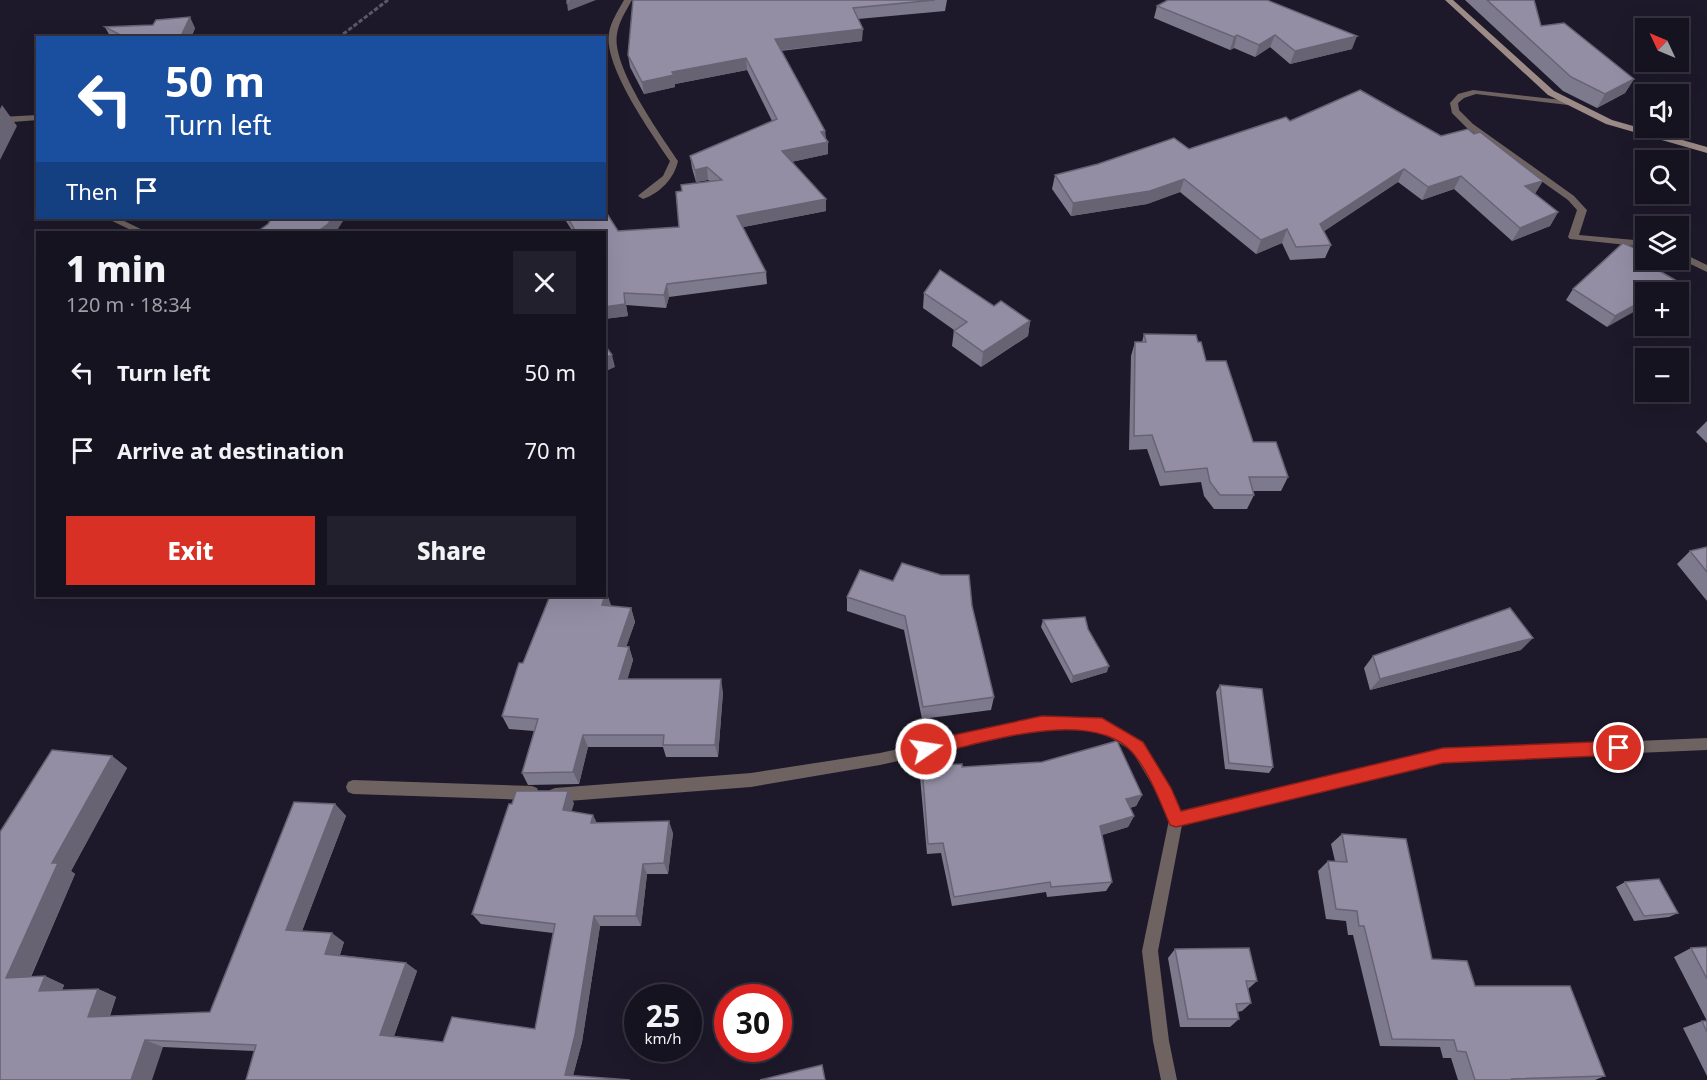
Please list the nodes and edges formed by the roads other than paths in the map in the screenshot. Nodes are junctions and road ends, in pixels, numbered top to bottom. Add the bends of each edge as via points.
1 (628, 0) edge
2 (1449, 0) edge
3 (1568, 103) junction
4 (36, 117) edge
5 (0, 120) edge
6 (1707, 150) edge
7 (643, 196) dead end
8 (113, 219) edge
9 (140, 231) edge
10 (1635, 243) edge
11 (1689, 260) edge
12 (1707, 269) edge
13 (1707, 744) edge
14 (353, 787) dead end
15 (1176, 820) junction
16 (1169, 1080) edge

1 - 7 street via 612,36 616,57 631,95 674,161 672,172 660,186
2 - 3 street via 1551,93
3 - 6 street via 1610,122
3 - 10 street via 1476,93 1454,102 1455,111 1470,126 1582,210 1573,237
4 - 5 street
8 - 9 street
11 - 12 street
13 - 15 street via 1443,756
14 - 15 street via 554,795 751,780 880,759 1042,723 1102,725 1137,747 1166,794
15 - 16 street via 1150,951

